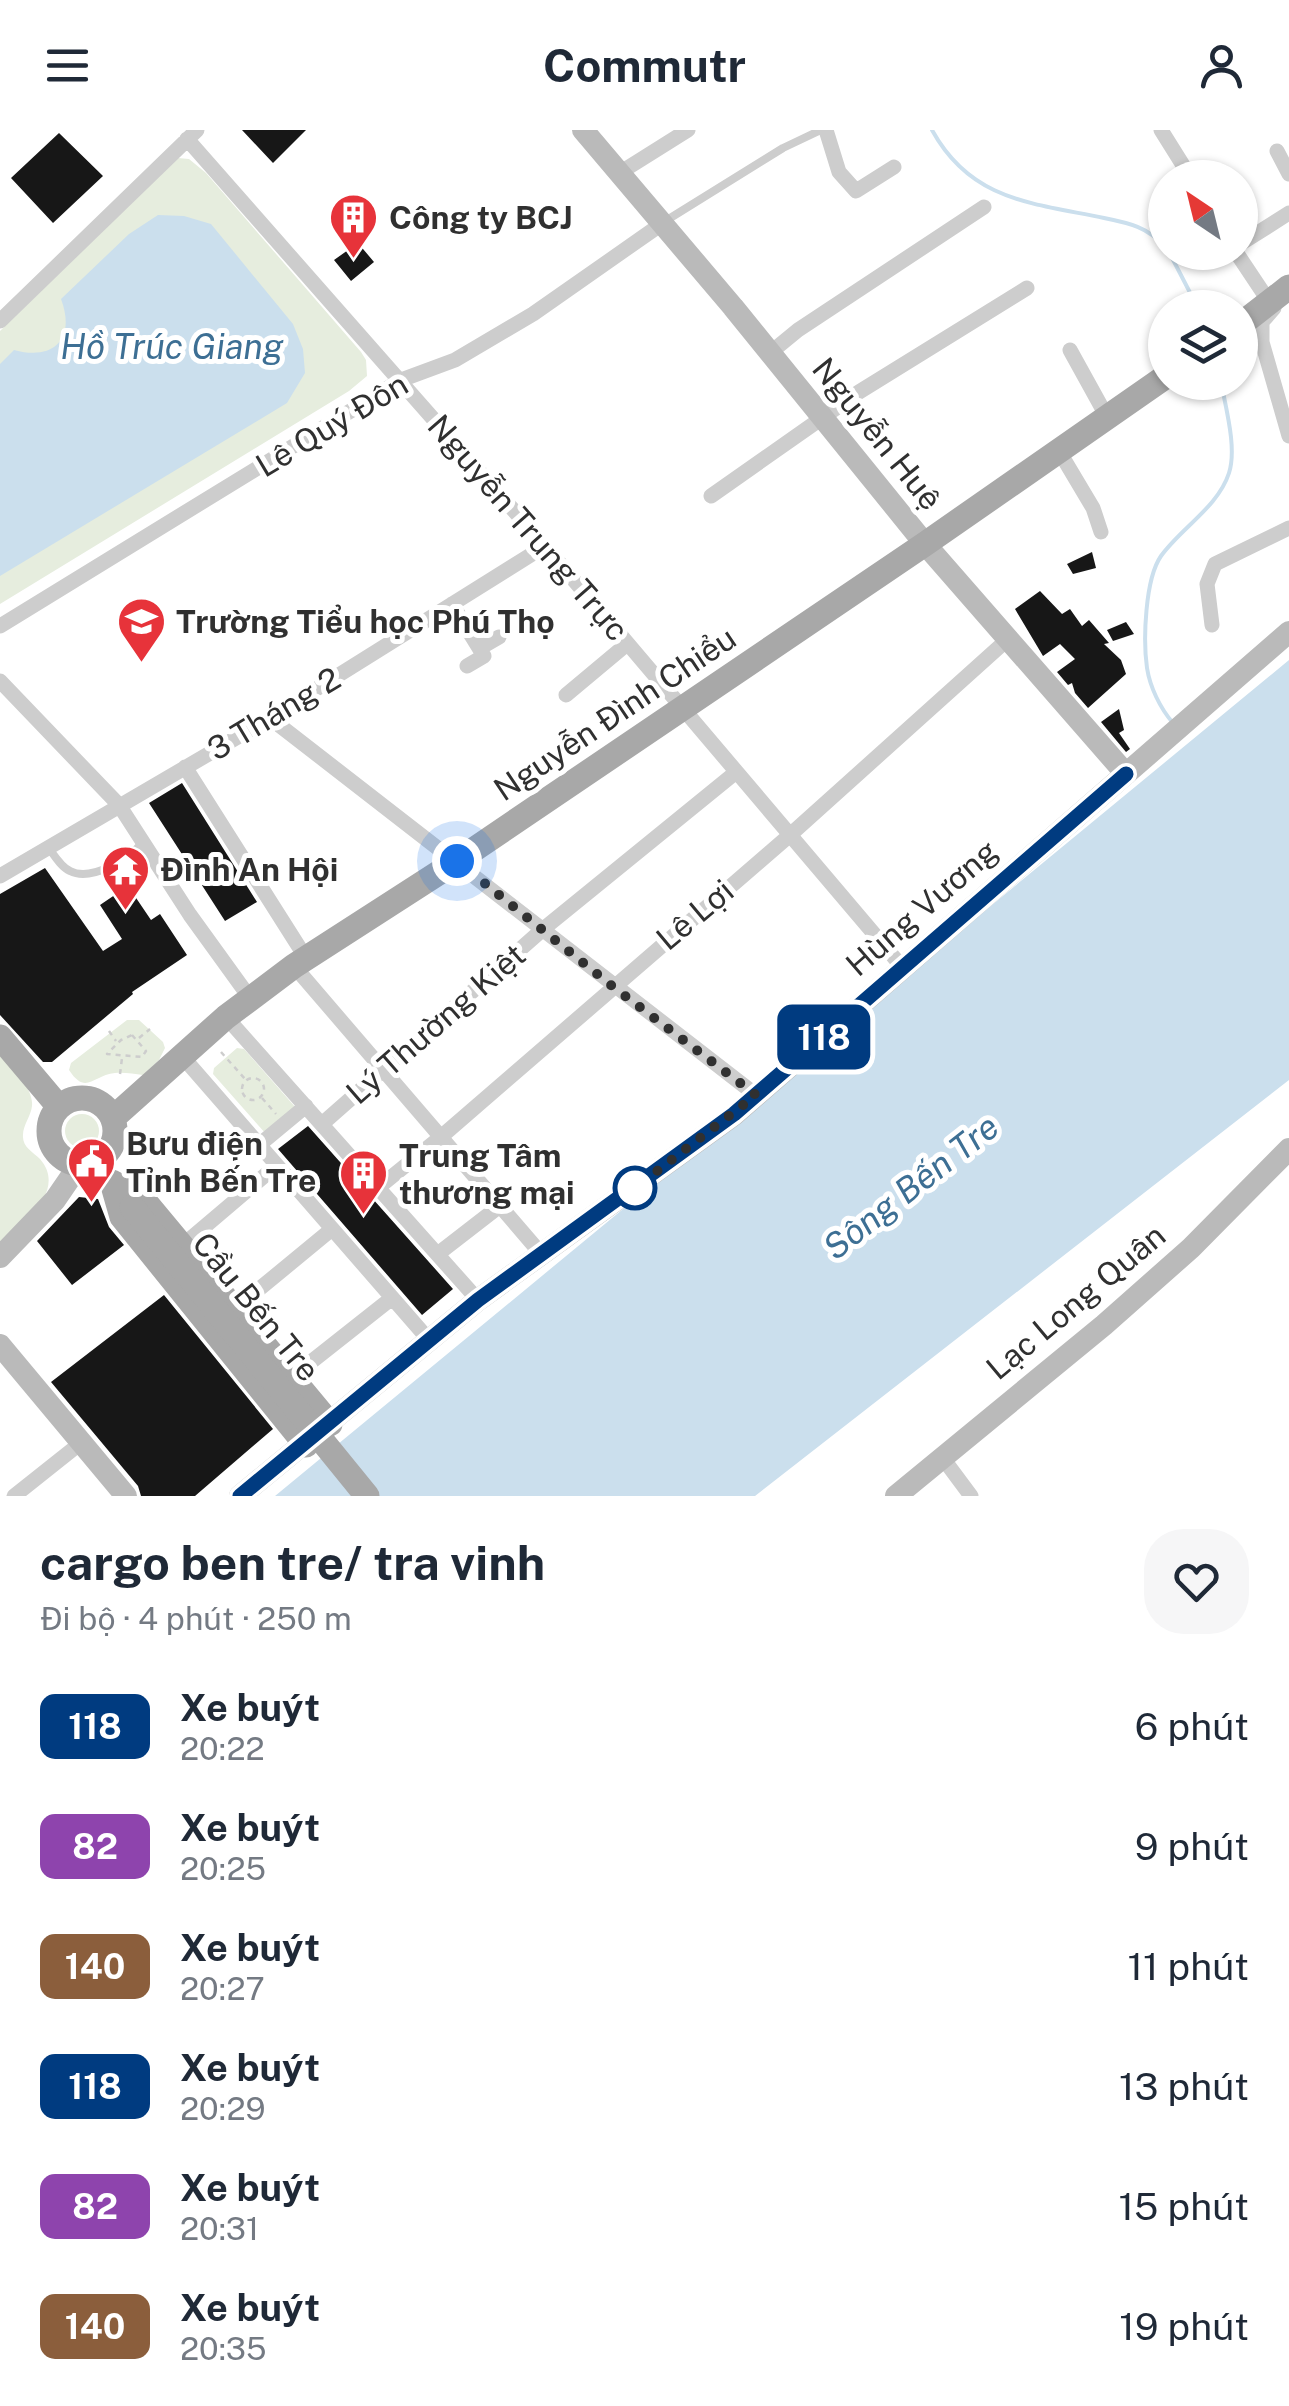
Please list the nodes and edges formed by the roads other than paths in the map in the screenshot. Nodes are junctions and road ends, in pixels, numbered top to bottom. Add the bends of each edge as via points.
1 (583, 130) edge
2 (688, 130) edge
3 (824, 130) edge
4 (1161, 130) edge
5 (192, 135) edge
6 (1276, 151) dead end
7 (1180, 160) edge
8 (894, 167) dead end
9 (621, 172) junction
10 (1289, 174) edge
11 (984, 207) dead end
12 (1289, 213) edge
13 (663, 223) junction
14 (1258, 233) edge
15 (1246, 270) edge
16 (1027, 288) dead end
17 (0, 294) edge
18 (1267, 308) edge
19 (6, 315) edge
20 (1070, 350) dead end
21 (770, 352) junction
22 (401, 380) junction
23 (1148, 389) edge
24 (822, 416) junction
25 (1107, 417) junction
26 (1289, 436) edge
27 (1059, 451) junction
28 (711, 496) dead end
29 (1289, 528) edge
30 (1100, 532) dead end
31 (926, 544) junction
32 (545, 546) junction
33 (452, 604) junction
34 (1212, 625) dead end
35 (0, 626) edge
36 (1289, 632) edge
37 (499, 637) dead end
38 (1008, 639) junction
39 (628, 644) junction
40 (480, 648) junction
41 (466, 666) dead end
42 (0, 681) edge
43 (566, 695) dead end
44 (682, 708) junction
45 (270, 718) junction
46 (185, 767) junction
47 (1132, 769) junction
48 (735, 772) junction
49 (119, 805) junction
50 (790, 835) junction
51 (142, 843) junction
52 (48, 847) junction
53 (457, 861) junction
54 (0, 876) edge
55 (542, 930) junction
56 (300, 962) junction
57 (903, 968) junction
58 (612, 986) junction
59 (250, 998) junction
60 (226, 1017) junction
61 (0, 1037) edge
62 (181, 1056) junction
63 (384, 1070) junction
64 (756, 1095) junction
65 (306, 1106) junction
66 (59, 1107) junction
67 (113, 1118) junction
68 (322, 1124) junction
69 (442, 1136) junction
70 (259, 1146) junction
71 (1289, 1149) edge
72 (276, 1166) junction
73 (97, 1169) junction
74 (379, 1187) junction
75 (501, 1205) junction
76 (332, 1229) junction
77 (183, 1245) junction
78 (439, 1253) junction
79 (543, 1256) junction
80 (0, 1258) edge
81 (392, 1298) junction
82 (478, 1300) junction
83 (235, 1309) junction
84 (429, 1340) junction
85 (0, 1345) edge
86 (292, 1377) junction
87 (330, 1424) junction
88 (82, 1442) junction
89 (306, 1445) junction
90 (942, 1457) junction
91 (14, 1496) edge
92 (126, 1496) edge
93 (240, 1496) edge
94 (367, 1496) edge
95 (896, 1496) edge
96 (972, 1496) edge

1 - 9 street, Nguyễn Huệ
2 - 9 street
3 - 8 street via 839,172 856,191
3 - 13 lane
4 - 7 street
5 - 19 street
5 - 22 street, Nguyễn Trung Trực
6 - 10 street
9 - 13 street, Nguyễn Huệ
11 - 21 street
12 - 14 street
13 - 21 street, Nguyễn Huệ
13 - 22 street, Lê Quý Đôn via 533,314 456,360
15 - 18 street
16 - 24 street
17 - 19 street
18 - 26 street via 1270,373
20 - 25 street
21 - 24 street, Nguyễn Huệ
22 - 32 street, Nguyễn Trung Trực
22 - 35 street, Lê Quý Đôn
23 - 25 main road, Nguyễn Đình Chiểu
24 - 28 street
24 - 31 street, Nguyễn Huệ
25 - 27 main road, Nguyễn Đình Chiểu
27 - 30 street
27 - 31 main road, Nguyễn Đình Chiểu
29 - 34 street via 1214,564 1207,584
31 - 38 street, Nguyễn Huệ
31 - 44 main road, Nguyễn Đình Chiểu
32 - 33 street, 3 Tháng 2
32 - 39 street, Nguyễn Trung Trực
33 - 40 street
33 - 45 street, 3 Tháng 2
36 - 47 street, Hùng Vương
37 - 40 street
38 - 47 street, Nguyễn Huệ
38 - 50 street, Lê Lợi
39 - 43 street
39 - 44 street, Nguyễn Trung Trực
40 - 41 street via 484,656
42 - 49 street
44 - 48 street, Nguyễn Trung Trực
44 - 53 main road, Nguyễn Đình Chiểu
45 - 46 street, 3 Tháng 2
45 - 53 street
46 - 49 street, 3 Tháng 2
46 - 56 street
47 - 57 street, Hùng Vương
48 - 50 street, Nguyễn Trung Trực
48 - 55 street, Lý Thường Kiệt
49 - 51 street
49 - 52 street, 3 Tháng 2
50 - 57 street, Nguyễn Trung Trực
50 - 58 street, Lê Lợi
51 - 52 lane via 108,866 76,873
51 - 59 street
52 - 54 street, 3 Tháng 2
53 - 55 street
53 - 56 main road, Nguyễn Đình Chiểu
55 - 58 street
55 - 63 street, Lý Thường Kiệt
56 - 59 main road, Nguyễn Đình Chiểu
56 - 63 street
57 - 64 street, Hùng Vương
58 - 64 street
58 - 69 street, Lê Lợi
59 - 60 main road, Nguyễn Đình Chiểu
60 - 62 main road, Nguyễn Đình Chiểu
60 - 65 street
61 - 66 main road
62 - 67 main road, Nguyễn Đình Chiểu
62 - 70 street
63 - 68 street, Lý Thường Kiệt
63 - 69 street
64 - 79 street, Hùng Vương
65 - 68 street
65 - 70 street
66 - 67 main road via 89,1099
66 - 73 main road via 50,1124 52,1144 64,1160
67 - 73 main road via 112,1145
68 - 74 street
69 - 74 street, Lê Lợi
69 - 75 street
70 - 72 street
71 - 90 street, Lạc Long Quân via 1104,1325
72 - 76 street
72 - 77 street
73 - 77 main road via 142,1198
73 - 80 street via 55,1200
73 - 89 main road via 122,1216
73 - 94 main road, Cầu Bến Tre, bridge
74 - 78 street
75 - 78 street
75 - 79 street
76 - 81 street
76 - 83 street
77 - 83 main road
78 - 82 street
79 - 82 street, Hùng Vương
81 - 84 street
81 - 86 street
82 - 84 street, Hùng Vương
83 - 86 main road
84 - 87 street, Hùng Vương
85 - 88 street
86 - 87 main road
87 - 89 street, Hùng Vương
88 - 91 street
88 - 92 street
89 - 93 street, Hùng Vương
90 - 95 street, Lạc Long Quân
90 - 96 street

